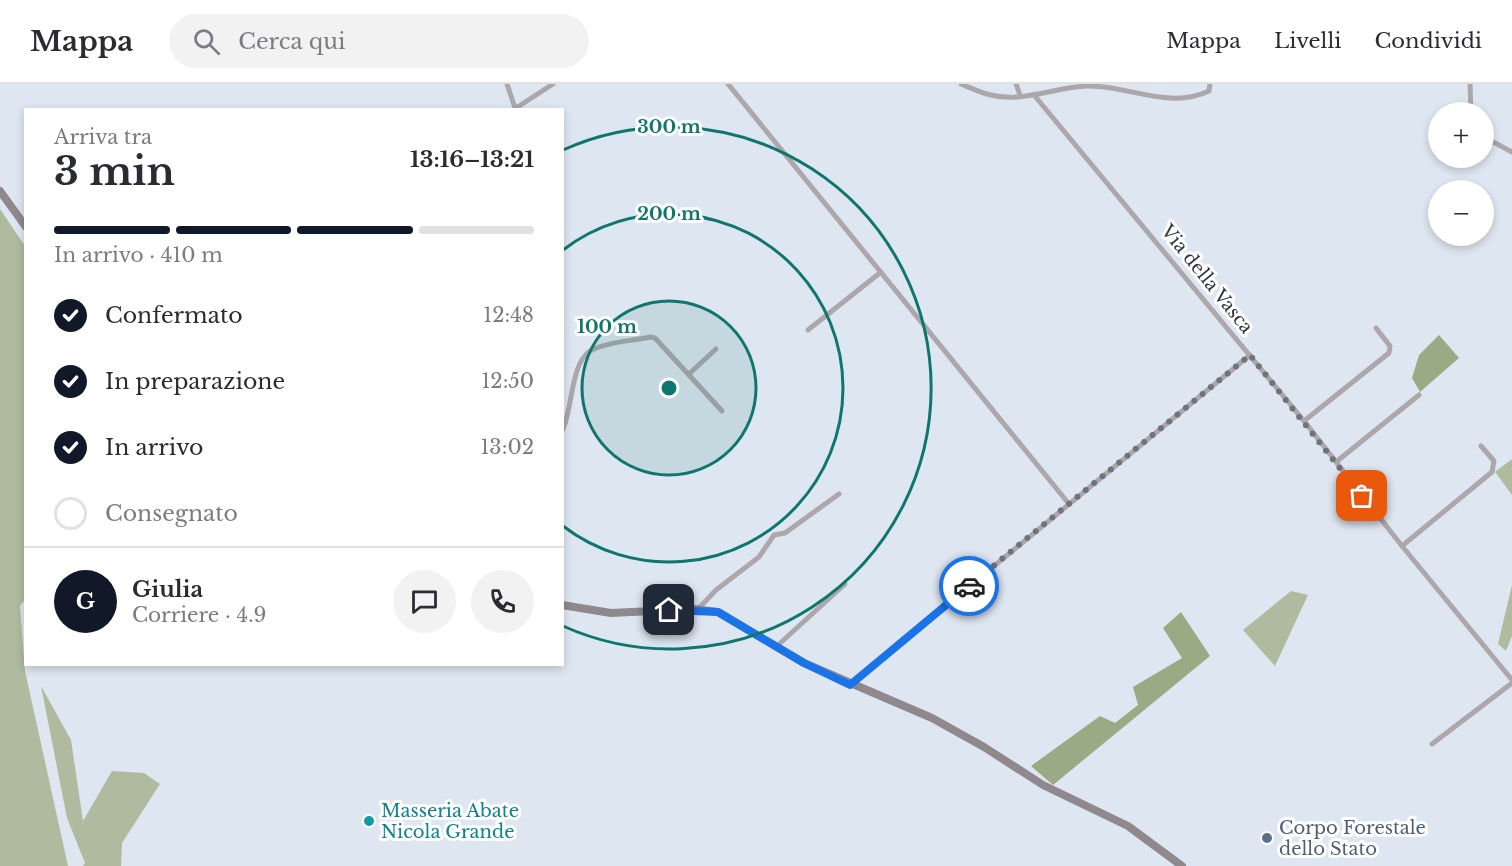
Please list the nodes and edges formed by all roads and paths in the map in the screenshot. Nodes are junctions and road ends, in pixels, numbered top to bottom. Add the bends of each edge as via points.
1 (507, 84) edge
2 (553, 84) edge
3 (728, 84) edge
4 (961, 84) edge
5 (1016, 84) edge
6 (1210, 84) edge
7 (1470, 84) edge
8 (1020, 95) junction
9 (1034, 95) junction
10 (1471, 102) edge
11 (514, 108) edge
12 (516, 108) edge
13 (1494, 142) edge
14 (1512, 152) edge
15 (0, 190) edge
16 (24, 224) edge
17 (881, 272) junction
18 (1376, 328) dead end
19 (808, 330) dead end
20 (716, 349) dead end
21 (1250, 355) junction
22 (690, 374) junction
23 (1419, 395) dead end
24 (722, 411) dead end
25 (1304, 421) junction
26 (564, 423) edge
27 (1481, 446) dead end
28 (1336, 462) junction
29 (839, 494) dead end
30 (1069, 504) junction
31 (1402, 546) junction
32 (845, 584) dead end
33 (564, 605) edge
34 (698, 609) junction
35 (777, 646) junction
36 (1512, 681) edge
37 (850, 685) junction
38 (1432, 744) dead end
39 (1182, 866) edge

1 - 11 street
2 - 12 street
3 - 17 street
4 - 8 street via 993,96
5 - 8 street
6 - 9 street via 1209,91 1198,96 1173,99 1087,86
7 - 10 street
8 - 9 street
9 - 21 street, Via della Vasca
13 - 14 street
15 - 16 main road
17 - 19 street
17 - 30 street
18 - 25 street via 1390,346 1389,353
20 - 22 street
21 - 25 street, Via della Vasca
21 - 30 street
22 - 24 street
22 - 26 street via 655,338 591,351 577,371
23 - 28 street
25 - 28 street, Via della Vasca
27 - 31 street via 1494,461 1492,472
28 - 31 street, Via della Vasca
29 - 34 street via 785,533 774,535 759,557
30 - 37 street
31 - 36 street, Via della Vasca
32 - 35 street
33 - 34 main road via 612,613
34 - 35 main road via 732,618
35 - 37 main road
36 - 38 street
37 - 39 main road via 932,718 1043,785 1128,826

